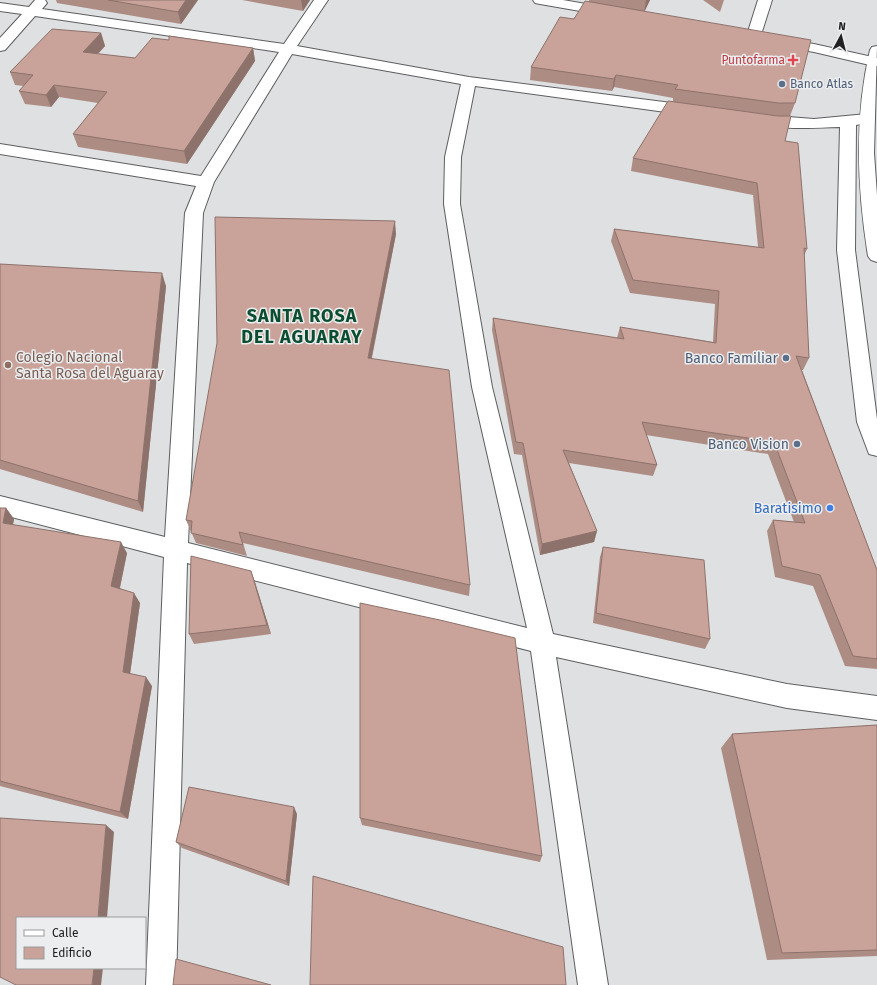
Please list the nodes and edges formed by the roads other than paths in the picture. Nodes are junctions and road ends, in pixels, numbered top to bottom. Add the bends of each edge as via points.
1 (43, 0) edge
2 (321, 0) edge
3 (540, 0) edge
4 (765, 0) edge
5 (0, 7) edge
6 (32, 11) junction
7 (626, 15) edge
8 (738, 35) edge
9 (753, 38) junction
10 (0, 46) edge
11 (288, 49) junction
12 (875, 56) edge
13 (469, 81) junction
14 (712, 114) edge
15 (751, 119) edge
16 (867, 119) junction
17 (848, 122) junction
18 (0, 149) edge
19 (206, 182) junction
20 (877, 256) edge
21 (877, 448) edge
22 (0, 505) edge
23 (176, 550) junction
24 (542, 643) junction
25 (877, 708) edge
26 (161, 985) edge
27 (592, 985) edge

1 - 6 main road
2 - 11 main road
3 - 7 main road
4 - 9 main road
5 - 6 main road
6 - 10 main road
6 - 11 main road
8 - 9 main road
9 - 12 main road
11 - 13 main road
11 - 19 main road
12 - 16 main road
13 - 14 main road
13 - 24 main road via 453,156 452,204 482,387
15 - 17 main road via 774,122
16 - 17 main road
16 - 20 main road via 868,184
17 - 21 main road via 846,250 867,422
18 - 19 main road
19 - 23 main road via 194,213
22 - 23 main road
23 - 24 main road
23 - 26 main road
24 - 25 main road via 787,696
24 - 27 main road

